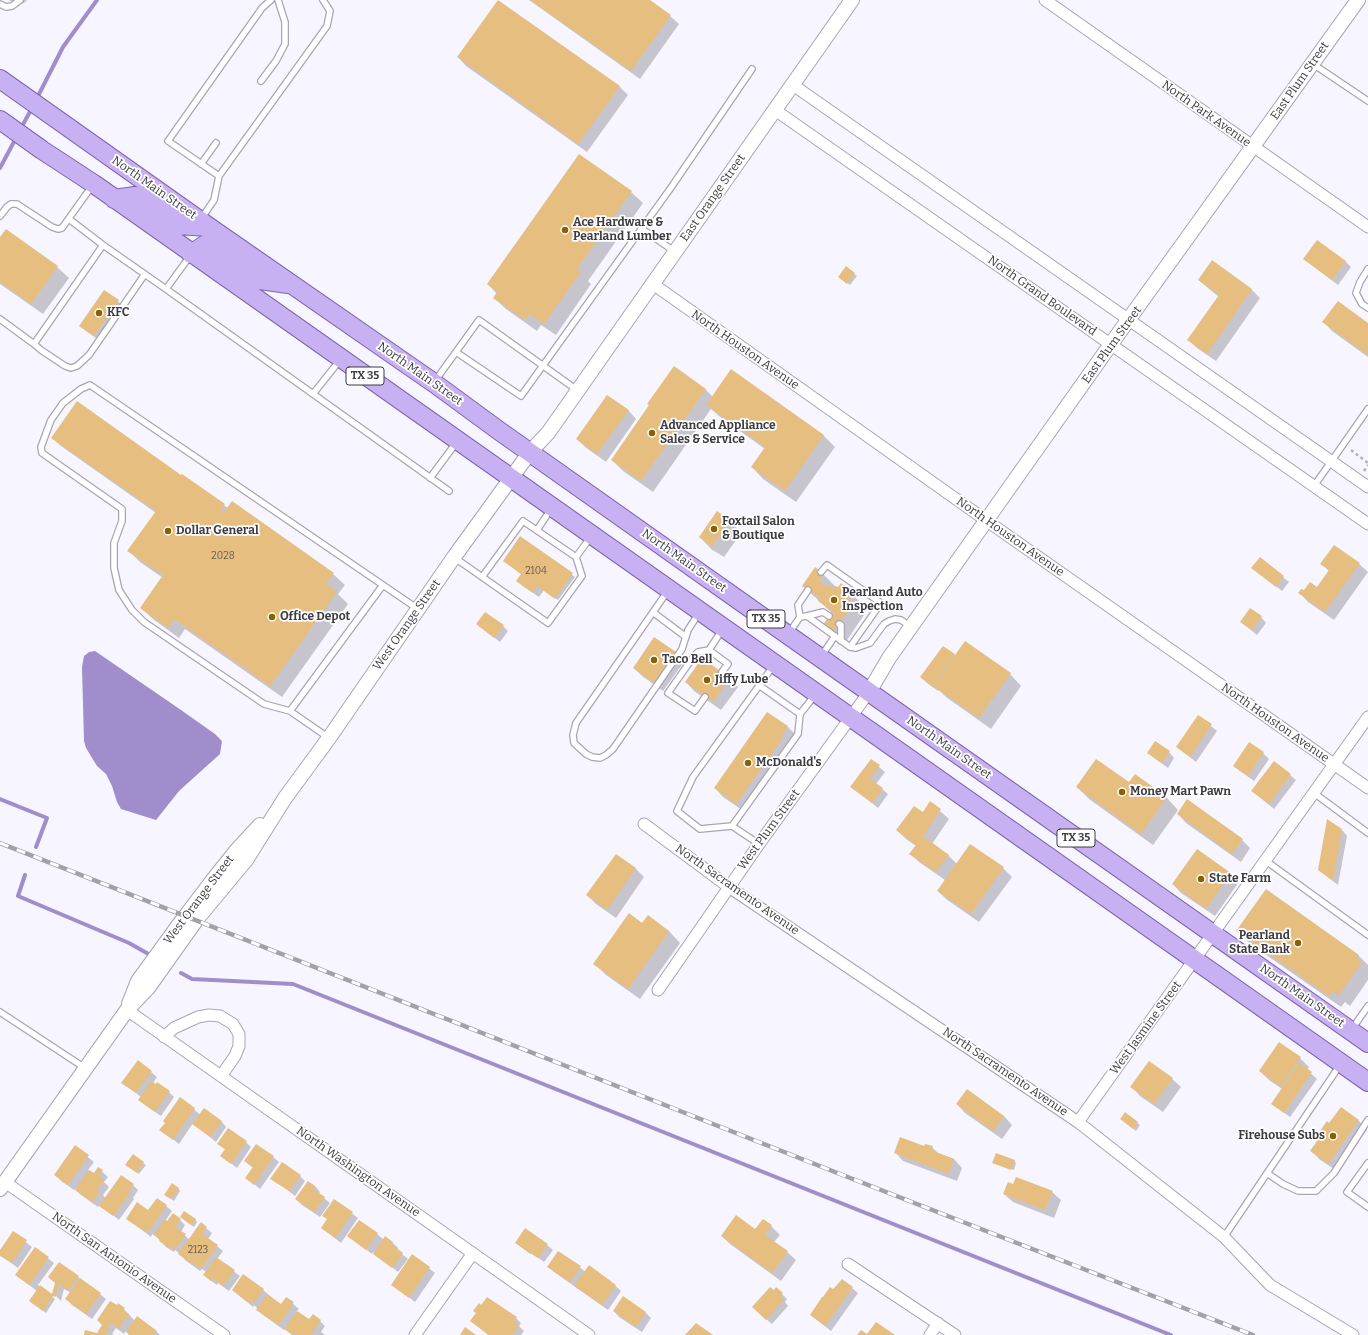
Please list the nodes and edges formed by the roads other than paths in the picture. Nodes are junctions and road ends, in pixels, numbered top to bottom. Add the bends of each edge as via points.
1 (20, 0) edge
2 (271, 0) edge
3 (278, 0) edge
4 (323, 0) edge
5 (852, 0) edge
6 (1045, 0) edge
7 (1358, 0) edge
8 (0, 4) edge
9 (1313, 64) junction
10 (752, 69) dead end
11 (0, 79) edge
12 (261, 81) dead end
13 (793, 85) junction
14 (1368, 101) edge
15 (775, 110) junction
16 (2, 121) edge
17 (216, 143) dead end
18 (1253, 147) junction
19 (201, 164) junction
20 (219, 176) junction
21 (94, 184) junction
22 (114, 199) junction
23 (0, 216) edge
24 (68, 219) junction
25 (204, 224) junction
26 (1368, 227) edge
27 (642, 228) junction
28 (103, 245) junction
29 (675, 252) junction
30 (192, 254) junction
31 (1368, 269) edge
32 (145, 274) junction
33 (291, 284) junction
34 (653, 284) junction
35 (166, 290) junction
36 (1368, 308) edge
37 (0, 319) edge
38 (1129, 320) junction
39 (34, 344) junction
40 (1111, 344) junction
41 (456, 352) junction
42 (340, 358) junction
43 (544, 366) junction
44 (434, 383) junction
45 (577, 390) junction
46 (313, 394) junction
47 (1368, 409) edge
48 (457, 441) junction
49 (530, 452) junction
50 (1332, 461) junction
51 (430, 478) junction
52 (511, 478) junction
53 (1314, 486) junction
54 (1368, 487) edge
55 (449, 491) dead end
56 (552, 507) junction
57 (987, 521) junction
58 (1368, 524) edge
59 (537, 530) junction
60 (592, 535) junction
61 (576, 557) junction
62 (454, 558) junction
63 (821, 572) dead end
64 (482, 577) junction
65 (383, 585) junction
66 (669, 590) junction
67 (808, 590) dead end
68 (418, 610) junction
69 (700, 611) junction
70 (654, 613) junction
71 (829, 616) dead end
72 (804, 617) junction
73 (839, 624) dead end
74 (911, 627) junction
75 (724, 628) junction
76 (788, 635) junction
77 (686, 636) junction
78 (834, 636) junction
79 (841, 641) junction
80 (850, 647) junction
81 (709, 650) junction
82 (820, 657) junction
83 (775, 664) junction
84 (722, 672) dead end
85 (760, 686) junction
86 (869, 692) junction
87 (816, 693) junction
88 (705, 697) dead end
89 (290, 711) junction
90 (800, 714) junction
91 (851, 717) junction
92 (1368, 717) edge
93 (329, 738) junction
94 (1335, 764) junction
95 (1368, 788) edge
96 (1314, 793) junction
97 (644, 824) dead end
98 (732, 826) junction
99 (1368, 833) edge
100 (759, 844) junction
101 (1266, 861) junction
102 (729, 887) junction
103 (1213, 934) junction
104 (1368, 935) edge
105 (1195, 960) junction
106 (658, 990) dead end
107 (1368, 1006) edge
108 (127, 1010) junction
109 (0, 1012) edge
110 (1350, 1030) junction
111 (164, 1036) junction
112 (1368, 1043) edge
113 (1341, 1063) junction
114 (86, 1068) junction
115 (221, 1076) junction
116 (1368, 1082) edge
117 (1368, 1120) edge
118 (1078, 1122) junction
119 (1368, 1163) edge
120 (1267, 1173) junction
121 (3, 1186) edge
122 (1368, 1207) edge
123 (1224, 1237) junction
124 (473, 1253) junction
125 (848, 1264) dead end
126 (938, 1324) junction
127 (224, 1335) edge
128 (415, 1335) edge
129 (589, 1335) edge
130 (930, 1335) edge
131 (955, 1335) edge
132 (1353, 1335) edge

1 - 8 lane via 12,6
2 - 19 lane via 262,8 168,141
3 - 12 lane via 284,22 285,44
4 - 20 lane via 330,11 327,26
5 - 13 street, East Orange Street
6 - 18 street, North Park Avenue
7 - 9 street, East Plum Street
9 - 14 lane
9 - 18 street, East Plum Street
10 - 27 lane
11 - 25 main road, North Main Street / TX 35
13 - 15 street, East Orange Street
13 - 38 street
15 - 29 street, East Orange Street
15 - 40 street, North Grand Boulevard
16 - 21 main road, TX 35
17 - 19 lane
18 - 26 street, North Park Avenue
18 - 38 street, East Plum Street
19 - 20 lane
20 - 25 lane via 214,200
21 - 22 main road, TX 35
21 - 24 lane
22 - 25 main road via 135,196 177,225
22 - 30 main road, TX 35
23 - 24 lane via 11,204 17,204 58,229 62,228
24 - 28 lane
25 - 33 main road, North Main Street / TX 35
27 - 29 lane
27 - 43 lane
28 - 32 lane
28 - 39 lane
29 - 34 street, East Orange Street
30 - 33 main road via 206,244 260,280
30 - 35 lane
30 - 42 main road, TX 35
31 - 36 lane via 1356,293 1362,304
32 - 35 lane
32 - 39 lane via 88,355 77,366 64,366
33 - 44 main road, North Main Street / TX 35
34 - 45 street, East Orange Street
34 - 57 street, North Houston Avenue
35 - 46 lane
37 - 39 lane
38 - 40 street, East Plum Street
38 - 50 street
40 - 53 street, North Grand Boulevard
40 - 57 street, East Plum Street
41 - 43 lane via 521,396
41 - 43 lane via 479,320
41 - 44 lane
42 - 46 lane
42 - 48 main road, TX 35
43 - 45 lane
44 - 49 main road, North Main Street / TX 35
45 - 49 street, East Orange Street via 548,433
46 - 51 lane
47 - 50 lane
48 - 51 lane
48 - 52 main road, TX 35
49 - 52 street, West Orange Street
49 - 76 main road, North Main Street / TX 35
50 - 53 lane
50 - 54 street
51 - 55 lane
52 - 56 main road, TX 35
52 - 62 street, West Orange Street
53 - 58 street, North Grand Boulevard
56 - 59 lane
56 - 60 main road, TX 35
57 - 74 street, East Plum Street
57 - 94 street, North Houston Avenue
59 - 61 lane
59 - 64 lane via 523,521
60 - 61 lane
60 - 66 main road, TX 35
61 - 64 lane via 582,576 548,623
62 - 64 lane
62 - 68 street, West Orange Street
63 - 80 lane via 826,564 881,603
65 - 68 lane
65 - 89 lane
65 - 89 lane via 90,385 63,403 46,430 41,447 42,453 122,509 122,521 114,543 114,568 119,590 132,610 144,622 264,704
66 - 69 main road, TX 35
66 - 70 lane
67 - 72 lane via 798,605
68 - 93 street, West Orange Street
69 - 75 main road, TX 35
69 - 77 lane
70 - 77 lane
70 - 77 lane via 576,723 574,743 586,754 600,758 613,749 682,649
71 - 72 lane via 823,612
72 - 76 lane
72 - 78 lane
73 - 79 lane
74 - 80 lane via 901,620 889,620 870,643 856,648
74 - 86 street, East Plum Street
75 - 81 lane
75 - 83 main road, TX 35
76 - 82 main road, North Main Street / TX 35
78 - 79 lane
78 - 82 lane
79 - 80 lane
81 - 84 lane via 728,664
81 - 88 lane via 698,652 694,656 668,693 695,711
82 - 86 main road, North Main Street / TX 35
83 - 85 lane
83 - 87 main road, TX 35
85 - 90 lane
85 - 98 lane via 693,778 676,811 700,830
86 - 91 street, West Plum Street
86 - 103 main road, North Main Street / TX 35
87 - 90 lane
87 - 91 main road, TX 35
89 - 93 lane
90 - 98 lane via 798,734
91 - 100 street, West Plum Street
91 - 105 main road, TX 35
92 - 94 street, West Jasmine Street
93 - 108 street, West Orange Street via 285,798 236,851 195,904 138,981
94 - 95 street, North Houston Avenue
94 - 96 street, West Jasmine Street
96 - 99 lane
96 - 101 street, West Jasmine Street
97 - 102 street, North Sacramento Avenue
98 - 100 lane
100 - 102 street, West Plum Street
101 - 103 street, West Jasmine Street
101 - 104 lane
102 - 106 street, West Plum Street
102 - 118 street, North Sacramento Avenue
103 - 105 street, West Jasmine Street
103 - 110 main road, North Main Street / TX 35
105 - 113 main road, TX 35
105 - 118 street, West Jasmine Street
107 - 110 lane
108 - 111 street, North Washington Avenue
108 - 114 street, West Orange Street
109 - 114 lane
110 - 112 main road, North Main Street / TX 35
111 - 115 street, North Washington Avenue
111 - 115 street via 198,1016 220,1016 233,1024 239,1034 238,1046 235,1056
113 - 116 main road, TX 35
113 - 120 lane
114 - 121 street, West Orange Street
115 - 124 street, North Washington Avenue
117 - 120 lane via 1334,1173 1316,1191 1298,1192
118 - 123 street, North Sacramento Avenue
119 - 122 lane via 1347,1192
120 - 123 lane
121 - 127 street, North San Antonio Avenue
123 - 132 street, North Sacramento Avenue via 1270,1285
124 - 128 street
124 - 129 street, North Washington Avenue
125 - 126 street
126 - 130 street
126 - 131 street

